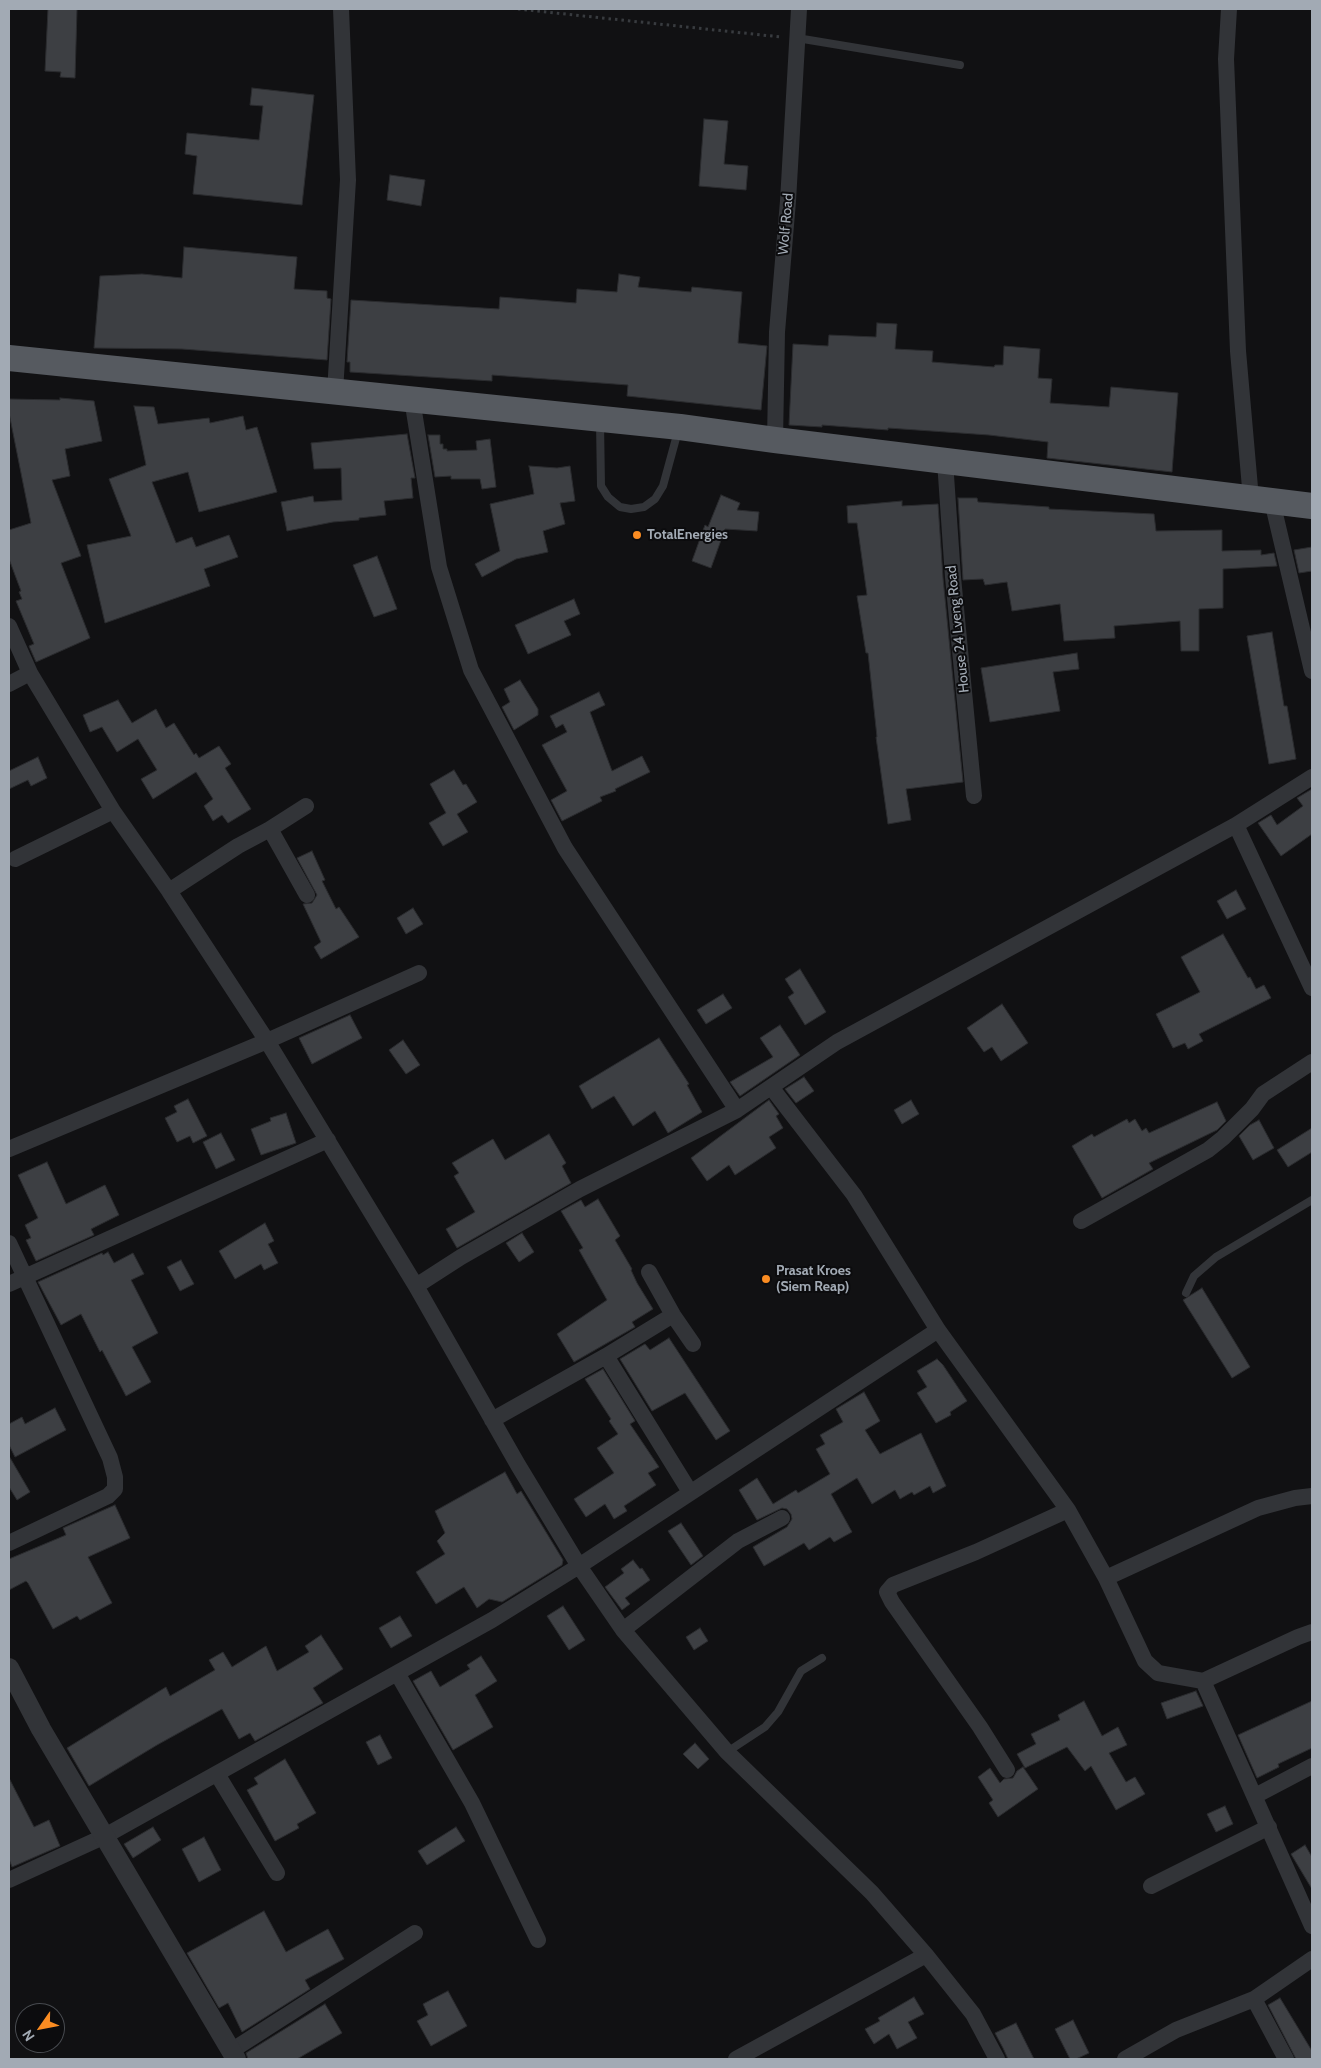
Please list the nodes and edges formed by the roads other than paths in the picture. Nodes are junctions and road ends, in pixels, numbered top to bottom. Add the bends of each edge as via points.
1 (341, 9) edge
2 (799, 9) edge
3 (1228, 9) edge
4 (796, 38) junction
5 (960, 65) dead end
6 (9, 358) edge
7 (335, 392) junction
8 (412, 399) junction
9 (600, 418) junction
10 (680, 427) junction
11 (775, 440) junction
12 (945, 461) junction
13 (1261, 500) junction
14 (1312, 506) edge
15 (9, 626) edge
16 (1312, 671) edge
17 (30, 673) junction
18 (9, 684) edge
19 (1312, 778) edge
20 (974, 796) dead end
21 (306, 806) dead end
22 (113, 812) junction
23 (1236, 825) junction
24 (270, 829) junction
25 (15, 860) dead end
26 (169, 892) junction
27 (307, 895) dead end
28 (419, 972) dead end
29 (1312, 988) edge
30 (267, 1041) junction
31 (1312, 1062) edge
32 (771, 1087) junction
33 (737, 1110) junction
34 (328, 1140) junction
35 (9, 1149) edge
36 (1312, 1200) edge
37 (1081, 1221) dead end
38 (9, 1243) edge
39 (649, 1272) dead end
40 (26, 1276) junction
41 (9, 1284) edge
42 (416, 1286) junction
43 (1186, 1292) dead end
44 (673, 1315) junction
45 (938, 1330) junction
46 (693, 1344) dead end
47 (606, 1356) junction
48 (492, 1420) junction
49 (690, 1492) junction
50 (1312, 1496) edge
51 (1068, 1510) junction
52 (782, 1518) dead end
53 (9, 1543) edge
54 (579, 1566) junction
55 (1106, 1578) junction
56 (623, 1630) junction
57 (1312, 1632) edge
58 (822, 1658) dead end
59 (9, 1668) edge
60 (397, 1673) junction
61 (1202, 1681) junction
62 (727, 1752) junction
63 (1312, 1766) edge
64 (1007, 1770) dead end
65 (217, 1774) junction
66 (1255, 1796) junction
67 (1269, 1827) junction
68 (103, 1837) junction
69 (277, 1873) dead end
70 (9, 1880) edge
71 (1151, 1886) dead end
72 (1312, 1926) edge
73 (415, 1933) dead end
74 (538, 1940) dead end
75 (926, 1955) junction
76 (1312, 1959) edge
77 (1254, 1999) junction
78 (233, 2055) edge
79 (736, 2059) edge
80 (998, 2059) edge
81 (1125, 2059) edge
82 (1286, 2059) edge

1 - 7 street via 348,180
2 - 4 street, Wolf Road
3 - 13 street via 1226,59 1238,352
4 - 5 lane
4 - 11 street, Wolf Road via 788,201 777,332
6 - 7 highway
7 - 8 highway
8 - 9 highway
8 - 33 street via 439,567 470,670 565,848
9 - 10 highway
9 - 10 lane via 601,486 620,507 631,509 644,507 655,499
10 - 11 highway
11 - 12 highway
12 - 13 highway
12 - 20 street, House 24 Lveng Road via 952,577
13 - 14 highway
13 - 16 street
15 - 17 street
17 - 18 street
17 - 22 street
19 - 23 street
21 - 24 street
22 - 25 street
22 - 26 street
23 - 29 street
23 - 32 street via 837,1042
24 - 26 street via 238,846
24 - 27 street
26 - 30 street
28 - 30 street
30 - 34 street
30 - 35 street
31 - 37 street via 1263,1094 1252,1109 1208,1150
32 - 33 street
32 - 45 street via 854,1195
33 - 42 street via 580,1189
34 - 40 street
34 - 42 street
36 - 43 lane via 1216,1257 1194,1276
38 - 40 street
39 - 44 street
40 - 41 street
40 - 53 street via 110,1458 115,1489 108,1496
42 - 48 street
44 - 46 street
44 - 47 street
45 - 49 street
45 - 51 street
47 - 48 street
47 - 49 street
48 - 54 street
49 - 54 street
50 - 55 street via 1258,1508
51 - 55 street
51 - 64 street via 893,1585 887,1592
52 - 56 street via 738,1541
54 - 56 street
54 - 60 street
55 - 61 street via 1145,1660 1158,1673
56 - 62 street
57 - 61 street
58 - 62 lane via 801,1671 778,1712 765,1727
59 - 68 street
60 - 65 street
60 - 74 street via 472,1803
61 - 66 street
62 - 75 street via 872,1893
63 - 66 street
65 - 68 street
65 - 69 street
66 - 67 street
67 - 71 street
67 - 72 street
68 - 70 street
68 - 78 street
73 - 78 street
75 - 79 street
75 - 80 street via 973,2014
76 - 77 street
77 - 81 street via 1176,2030
77 - 82 street

